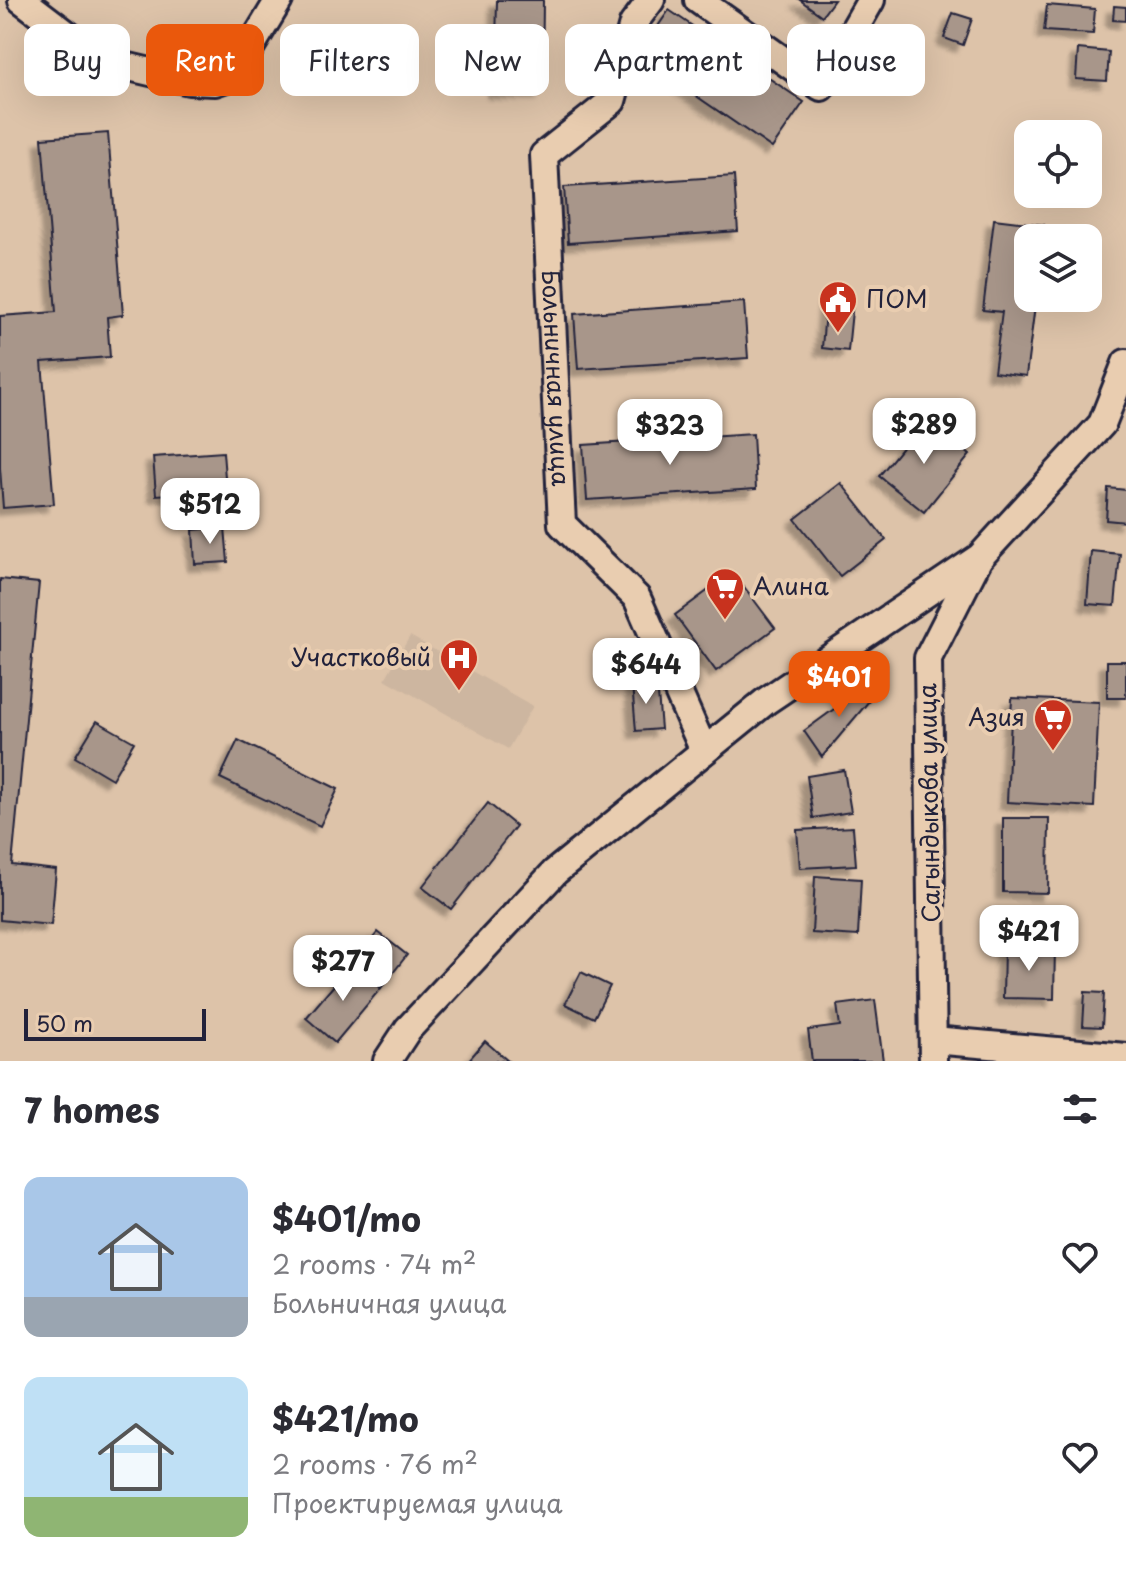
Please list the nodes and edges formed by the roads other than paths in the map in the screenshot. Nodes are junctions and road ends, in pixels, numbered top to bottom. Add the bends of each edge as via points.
1 (22, 0) edge
2 (279, 0) edge
3 (651, 0) edge
4 (698, 0) edge
5 (871, 0) edge
6 (1126, 363) edge
7 (980, 557) junction
8 (704, 751) junction
9 (933, 1050) edge
10 (1126, 1057) edge
11 (387, 1061) edge

1 - 2 street via 112,63 215,82 229,77 241,63
3 - 8 street, Больничная улица via 633,24 612,101 544,155 562,524 637,598
4 - 5 street via 821,87
6 - 7 street via 1102,424
7 - 8 street via 766,701
7 - 9 street, Сагындыкова улица via 928,658
8 - 11 street via 555,872 408,1029
9 - 10 street

